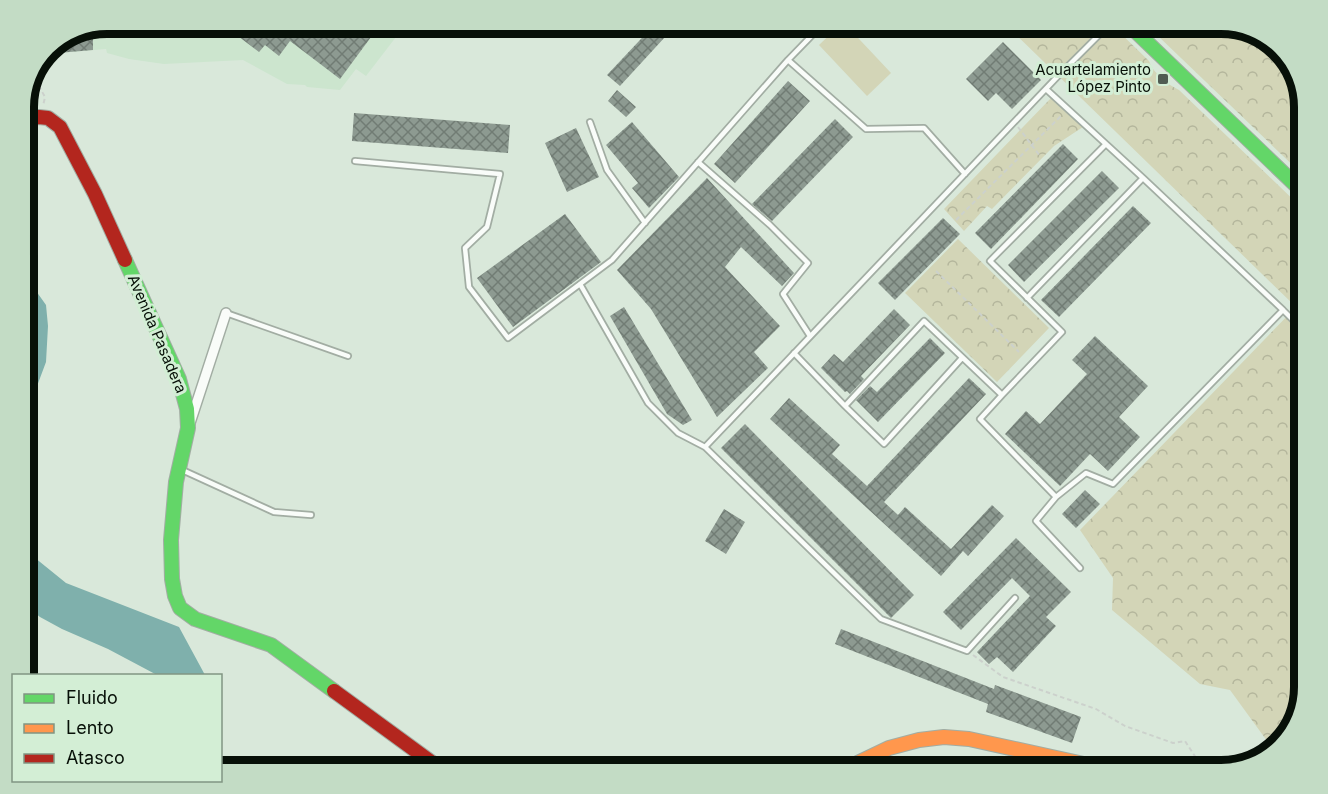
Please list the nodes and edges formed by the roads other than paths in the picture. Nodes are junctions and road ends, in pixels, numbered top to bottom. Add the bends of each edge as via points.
1 (814, 34) edge
2 (1100, 34) edge
3 (1138, 34) edge
4 (788, 60) junction
5 (1046, 89) junction
6 (35, 117) edge
7 (590, 122) dead end
8 (1106, 144) junction
9 (355, 161) dead end
10 (698, 162) junction
11 (965, 174) junction
12 (1143, 178) junction
13 (1293, 183) edge
14 (645, 223) junction
15 (580, 284) junction
16 (1027, 298) junction
17 (1283, 310) junction
18 (226, 313) joint
19 (1293, 320) edge
20 (810, 336) junction
21 (794, 353) junction
22 (348, 356) dead end
23 (963, 358) junction
24 (1002, 395) junction
25 (845, 406) junction
26 (188, 428) junction
27 (705, 447) junction
28 (178, 468) junction
29 (1056, 497) junction
30 (311, 514) dead end
31 (1080, 568) dead end
32 (1015, 598) dead end
33 (428, 760) edge
34 (864, 760) edge
35 (1064, 760) edge

1 - 4 lane
2 - 5 lane
3 - 13 street
4 - 10 lane
4 - 11 lane via 866,129 924,128
5 - 8 lane
5 - 11 lane
6 - 26 street, Avenida Pasadera via 50,118 60,127 95,194 179,379
7 - 14 lane via 607,170
8 - 12 lane
8 - 16 lane via 990,261
9 - 15 lane via 500,174 488,227 465,248 469,287 508,338
10 - 14 lane
10 - 20 lane via 808,263 783,294
11 - 20 lane
12 - 16 lane
12 - 17 lane
14 - 15 lane via 612,260
15 - 27 lane via 648,403 678,433
16 - 24 lane via 1062,332
17 - 19 lane
17 - 29 lane via 1113,484 1086,473
18 - 22 lane
18 - 26 street
20 - 21 lane
21 - 25 lane
21 - 27 lane
23 - 24 lane
23 - 25 lane via 924,321
23 - 25 lane via 884,444
24 - 29 lane via 980,419
26 - 28 street, Avenida Pasadera
27 - 32 lane via 881,619 967,651
28 - 30 lane via 274,512
28 - 33 street, Avenida Pasadera via 170,556 173,589 186,614 271,645
29 - 31 lane via 1036,521
34 - 35 street via 889,748 944,737

